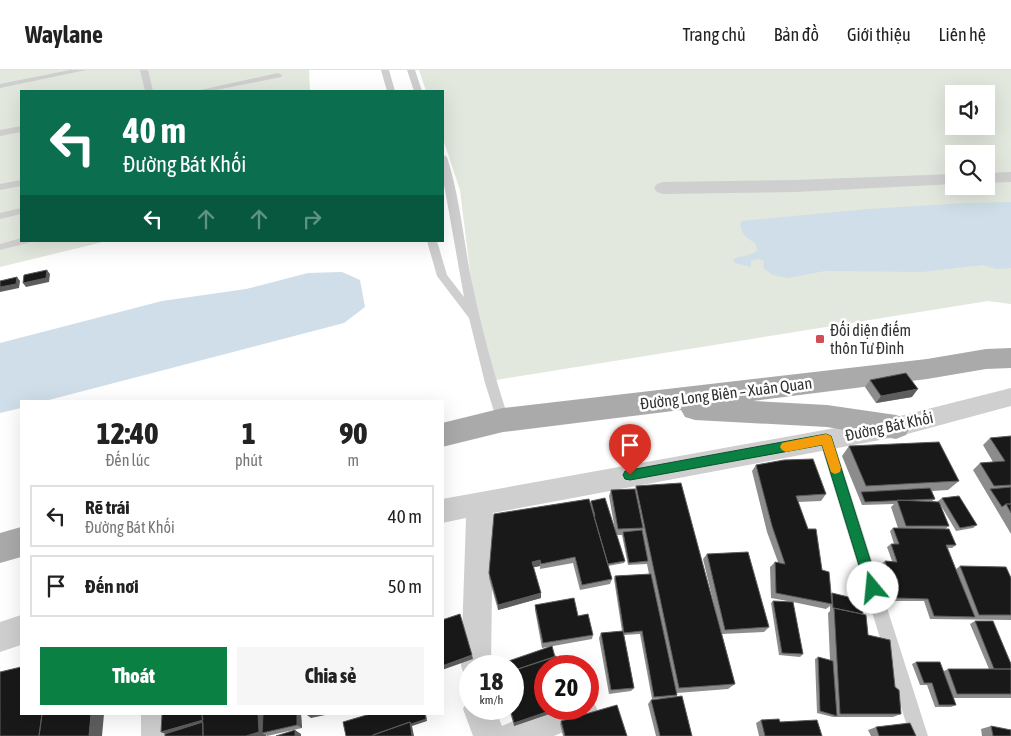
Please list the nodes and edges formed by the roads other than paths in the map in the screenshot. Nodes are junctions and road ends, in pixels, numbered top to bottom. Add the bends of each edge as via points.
1 (82, 70) edge
2 (144, 70) edge
3 (385, 70) edge
4 (411, 70) edge
5 (278, 75) dead end
6 (0, 86) edge
7 (149, 90) edge
8 (205, 90) edge
9 (391, 90) edge
10 (418, 90) edge
11 (20, 129) edge
12 (0, 133) edge
13 (444, 162) edge
14 (1011, 177) edge
15 (995, 178) edge
16 (945, 179) edge
17 (20, 182) edge
18 (0, 187) edge
19 (663, 188) dead end
20 (20, 211) edge
21 (0, 216) edge
22 (20, 242) edge
23 (432, 242) edge
24 (0, 247) edge
25 (474, 317) junction
26 (1011, 358) edge
27 (1011, 397) edge
28 (601, 410) junction
29 (503, 420) junction
30 (896, 427) junction
31 (444, 435) edge
32 (826, 439) junction
33 (480, 504) junction
34 (444, 511) edge
35 (20, 542) edge
36 (0, 548) edge
37 (20, 630) edge
38 (0, 637) edge
39 (476, 655) edge
40 (157, 715) edge
41 (483, 720) edge
42 (553, 720) edge
43 (157, 736) edge
44 (489, 736) edge
45 (514, 736) edge
46 (919, 736) edge

1 - 6 lane
2 - 7 lane
3 - 9 lane
4 - 10 lane
5 - 8 lane
11 - 12 lane
13 - 25 lane via 449,174
14 - 15 street
16 - 19 street
17 - 18 lane
20 - 21 lane
22 - 24 lane
23 - 25 lane via 442,276
25 - 29 lane
26 - 28 main road, Đường Long Biên – Xuân Quan via 706,394
27 - 30 street, Đường Bát Khối
28 - 29 main road, Đường Long Biên – Xuân Quan
28 - 30 main road via 674,408 827,416
29 - 31 main road, Đường Long Biên – Xuân Quan
30 - 32 street, Đường Bát Khối
32 - 33 street, Đường Bát Khối
32 - 46 lane
33 - 34 street, Đường Bát Khối
33 - 39 street
35 - 36 main road
37 - 38 street
40 - 43 street
41 - 44 street
42 - 45 street

